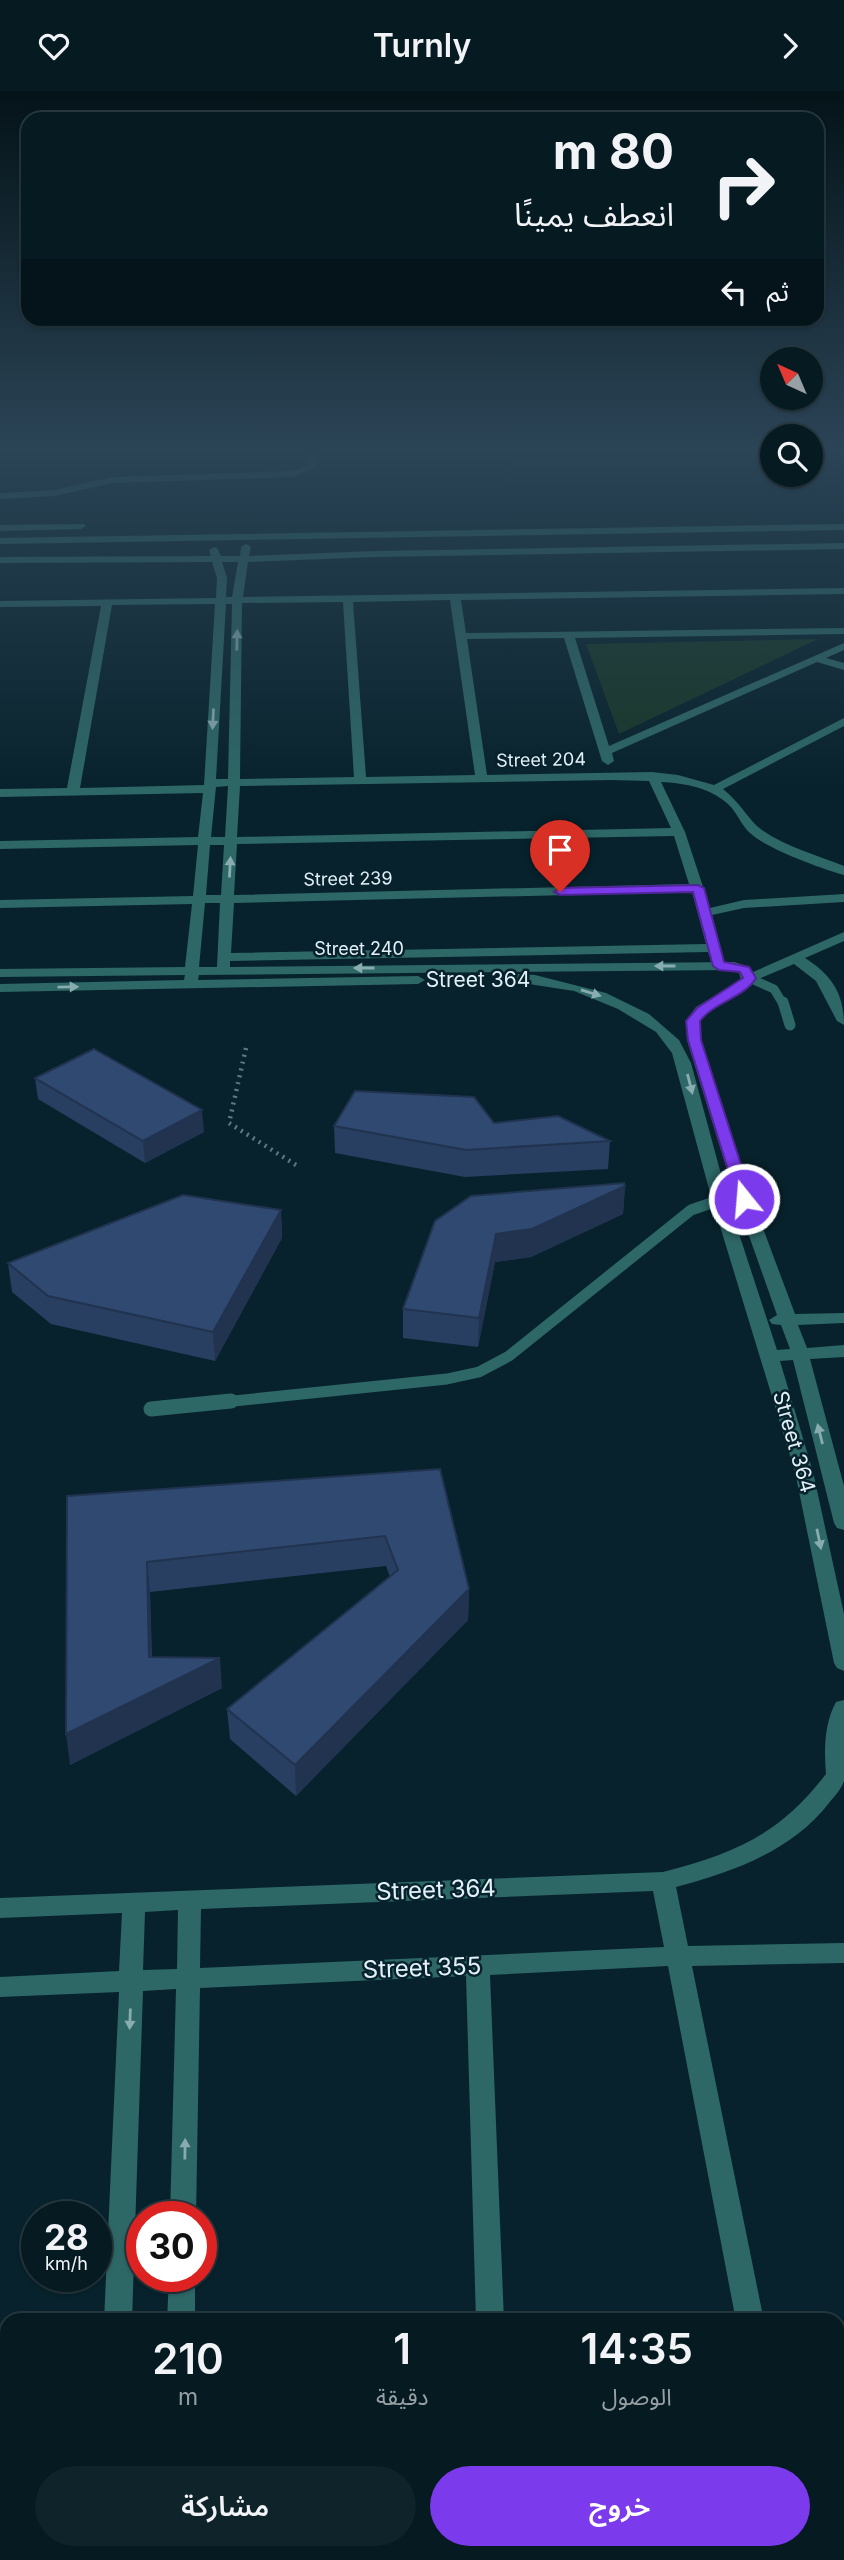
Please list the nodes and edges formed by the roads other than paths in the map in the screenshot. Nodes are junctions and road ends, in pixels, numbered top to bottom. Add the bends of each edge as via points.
1 (216, 562) edge
2 (244, 562) edge
3 (844, 591) edge
4 (455, 597) junction
5 (348, 599) junction
6 (237, 600) junction
7 (219, 601) junction
8 (107, 603) junction
9 (0, 604) edge
10 (844, 631) edge
11 (568, 634) junction
12 (461, 636) junction
13 (844, 646) edge
14 (818, 659) junction
15 (844, 667) edge
16 (844, 721) edge
17 (606, 752) junction
18 (611, 776) junction
19 (652, 776) junction
20 (482, 779) junction
21 (360, 781) junction
22 (234, 782) junction
23 (209, 786) junction
24 (715, 789) junction
25 (74, 791) junction
26 (0, 793) edge
27 (679, 832) junction
28 (204, 841) junction
29 (232, 841) junction
30 (0, 845) edge
31 (844, 871) edge
32 (698, 888) junction
33 (844, 898) edge
34 (228, 900) junction
35 (200, 901) junction
36 (0, 904) edge
37 (705, 913) junction
38 (844, 926) edge
39 (844, 936) edge
40 (828, 941) junction
41 (713, 948) junction
42 (796, 959) junction
43 (0, 965) edge
44 (727, 966) junction
45 (223, 970) junction
46 (192, 971) junction
47 (0, 972) edge
48 (749, 978) junction
49 (0, 988) edge
50 (844, 1021) edge
51 (790, 1025) dead end
52 (720, 1200) junction
53 (844, 1318) edge
54 (786, 1319) junction
55 (759, 1321) junction
56 (844, 1351) edge
57 (800, 1353) junction
58 (770, 1356) junction
59 (151, 1409) dead end
60 (836, 1470) edge
61 (804, 1472) junction
62 (844, 1523) edge
63 (840, 1617) edge
64 (844, 1663) edge
65 (844, 1708) edge
66 (841, 1774) edge
67 (663, 1881) junction
68 (190, 1900) junction
69 (134, 1902) junction
70 (0, 1907) edge
71 (844, 1953) edge
72 (678, 1956) junction
73 (478, 1965) junction
74 (188, 1978) junction
75 (131, 1981) junction
76 (0, 1987) edge
77 (183, 2201) edge
78 (182, 2292) edge
79 (118, 2313) edge
80 (181, 2313) edge
81 (490, 2313) edge
82 (748, 2313) edge

1 - 7 street via 222,578
2 - 6 street
3 - 4 street
4 - 5 street
4 - 12 street
5 - 6 street
5 - 21 street
6 - 7 street
22 -> 6 street
7 - 8 street
7 -> 23 street
8 - 9 street
8 - 25 street
10 - 11 street
11 - 12 street
11 - 17 street
12 - 20 street
13 - 14 street
14 - 15 street
14 - 17 street
16 - 24 street
17 - 18 street
18 - 19 street, Street 204
18 - 20 street, Street 204
19 - 24 street, Street 204
19 - 27 street
20 - 21 street, Street 204
21 - 22 street, Street 204
22 - 23 street, Street 204
22 - 29 street
23 - 25 street, Street 204
23 - 28 street
24 - 31 street, Street 204 via 767,838
25 - 26 street, Street 204
27 - 29 street
27 - 32 street
28 - 29 street
28 - 30 street
28 - 35 street
34 -> 29 street
32 - 34 street, Street 239
32 - 37 street
33 - 37 street via 744,904
34 - 35 street, Street 239
34 - 45 street
35 - 36 street, Street 239
35 - 46 street
37 - 41 street
38 - 40 street
39 - 40 street
40 - 42 street
41 - 44 street
41 - 45 street
42 - 48 street
42 - 50 street via 823,977
43 - 46 street
44 -> 45 street, Street 240
44 - 48 street via 745,970
45 - 46 street, Street 364
45 -> 52 street, Street 364 via 525,978 608,999 657,1027 673,1043 684,1063
46 - 47 street
49 -> 46 street, Street 364
48 - 51 lane via 779,992
48 - 54 street, Street 364 via 701,1010 693,1021 694,1040
52 - 55 street, Street 364
52 - 59 lane via 691,1210 509,1356 479,1372
53 - 54 street
54 - 55 street
54 - 57 street, Street 364
55 - 58 street, Street 364
56 - 57 street
57 - 58 street
60 -> 57 street, Street 364
58 - 61 street, Street 364
60 - 61 street
60 - 62 street, Street 364
61 -> 63 street, Street 364
63 - 64 street, Street 364
65 - 66 street, Street 364 via 835,1745
66 - 67 street, Street 364 via 806,1814 762,1847 709,1870
67 - 68 street, Street 364
67 - 72 street
68 - 69 street, Street 364
68 - 74 street
69 - 70 street, Street 364
69 - 75 street
71 - 72 street, Street 355
72 - 73 street, Street 355
72 - 82 street
73 - 74 street, Street 355
73 - 81 street
74 - 75 street, Street 355
77 -> 74 street
75 - 76 street, Street 355
75 -> 79 street
78 - 80 street

